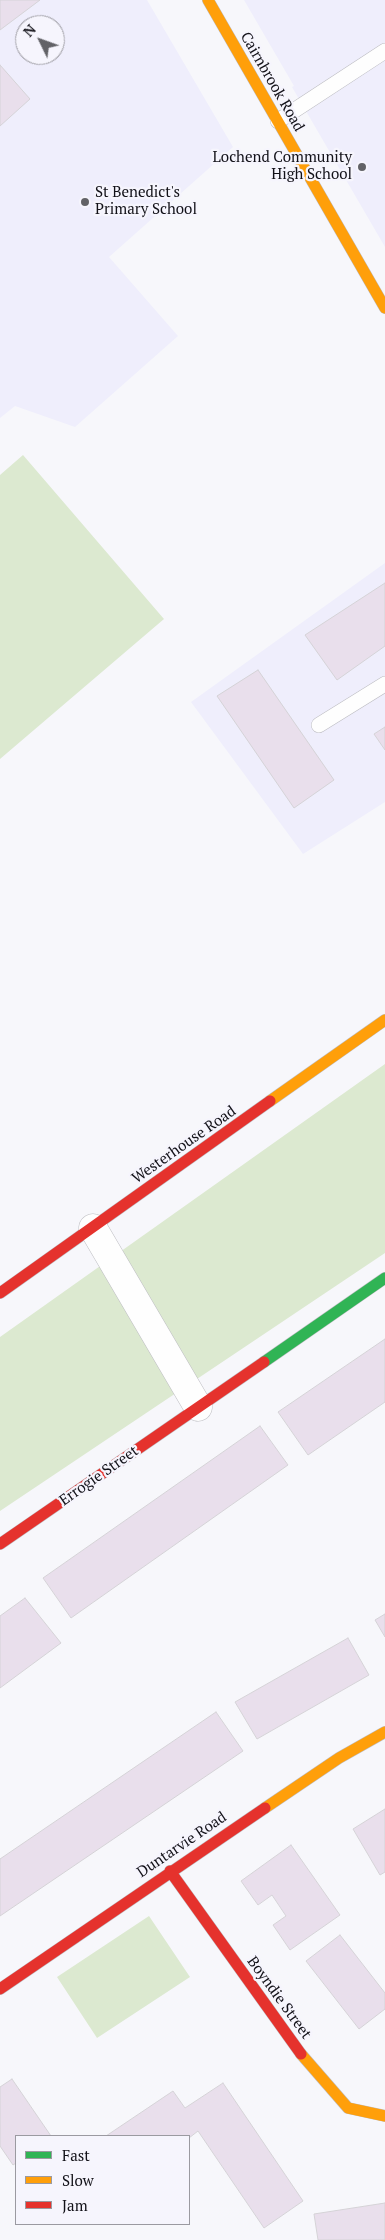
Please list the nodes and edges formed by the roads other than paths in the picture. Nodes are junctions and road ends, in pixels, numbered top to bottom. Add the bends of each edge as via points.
1 (208, 0) edge
2 (385, 51) edge
3 (278, 121) junction
4 (385, 308) edge
5 (385, 684) edge
6 (319, 725) dead end
7 (385, 1020) edge
8 (93, 1228) junction
9 (385, 1278) edge
10 (0, 1293) edge
11 (198, 1407) junction
12 (0, 1544) edge
13 (385, 1732) edge
14 (170, 1871) junction
15 (0, 1989) edge
16 (385, 2116) edge

1 - 3 street, Cairnbrook Road
2 - 3 lane
3 - 4 street, Cairnbrook Road
5 - 6 lane
7 - 8 street, Westerhouse Road
8 - 10 street, Westerhouse Road
8 - 11 street
9 - 11 street, Errogie Street
11 - 12 street, Errogie Street
13 - 14 street, Duntarvie Road via 339,1758
14 - 15 street, Duntarvie Road
14 - 16 street, Boyndie Street via 303,2057 348,2108

